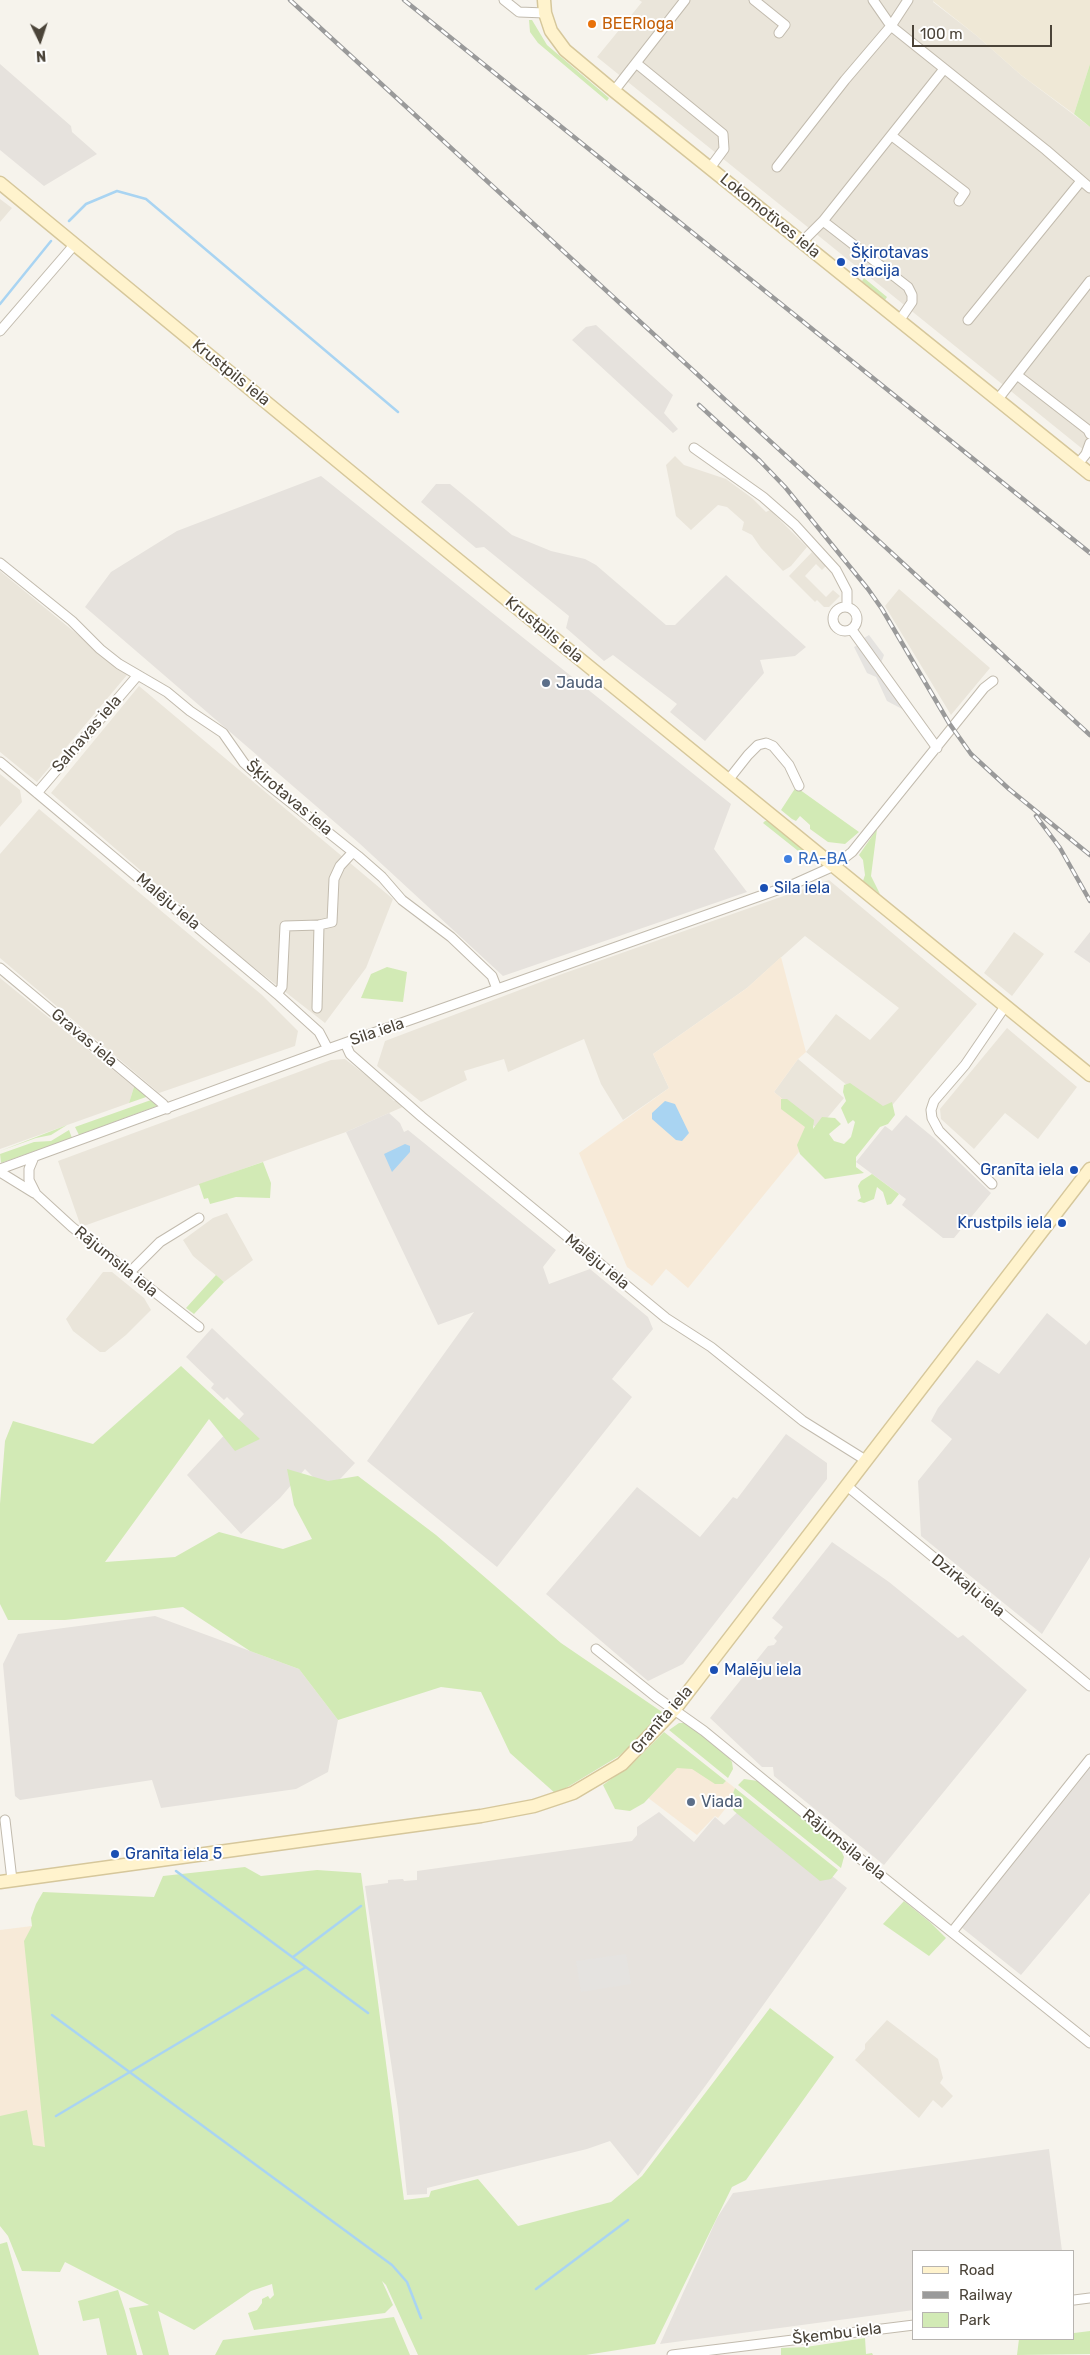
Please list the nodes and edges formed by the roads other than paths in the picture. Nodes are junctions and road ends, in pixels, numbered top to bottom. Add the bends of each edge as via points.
1 (504, 0) edge
2 (544, 0) edge
3 (685, 0) edge
4 (754, 0) edge
5 (873, 0) edge
6 (908, 0) edge
7 (545, 13) junction
8 (891, 26) junction
9 (779, 33) dead end
10 (636, 63) junction
11 (944, 69) junction
12 (614, 91) junction
13 (892, 136) junction
14 (777, 167) dead end
15 (710, 168) junction
16 (1081, 180) junction
17 (0, 184) edge
18 (1090, 188) edge
19 (959, 201) dead end
20 (823, 221) junction
21 (802, 242) junction
22 (75, 244) junction
23 (1090, 281) edge
24 (1087, 292) edge
25 (972, 319) dead end
26 (899, 321) junction
27 (0, 331) edge
28 (1017, 375) junction
29 (998, 399) junction
30 (1090, 434) edge
31 (1090, 443) edge
32 (694, 448) dead end
33 (1078, 464) junction
34 (1090, 474) edge
35 (0, 563) edge
36 (847, 607) junction
37 (852, 630) junction
38 (138, 675) junction
39 (994, 682) dead end
40 (937, 748) junction
41 (0, 762) edge
42 (729, 779) junction
43 (799, 786) dead end
44 (37, 793) junction
45 (353, 852) junction
46 (834, 866) junction
47 (320, 925) junction
48 (0, 968) edge
49 (498, 990) junction
50 (277, 994) junction
51 (1006, 1006) junction
52 (317, 1008) dead end
53 (345, 1043) junction
54 (328, 1049) junction
55 (1090, 1075) edge
56 (167, 1109) junction
57 (34, 1157) junction
58 (1090, 1169) edge
59 (0, 1170) edge
60 (992, 1184) dead end
61 (36, 1194) junction
62 (199, 1218) dead end
63 (128, 1273) junction
64 (199, 1327) dead end
65 (867, 1461) junction
66 (847, 1486) junction
67 (596, 1649) dead end
68 (1090, 1686) edge
69 (676, 1709) junction
70 (1090, 1759) edge
71 (5, 1820) dead end
72 (6, 1881) edge
73 (952, 1932) junction
74 (1090, 2044) edge
75 (1090, 2298) edge
76 (1075, 2300) edge
77 (912, 2325) edge
78 (672, 2355) edge

1 - 7 street via 519,12
2 - 7 street, Lokomotīves iela
3 - 10 street
4 - 9 street via 785,26
5 - 8 street
6 - 8 street
7 - 12 street, Lokomotīves iela via 557,41
8 - 11 street
8 - 14 street
10 - 12 street
10 - 15 street via 723,134 724,148
11 - 13 street
11 - 16 street
12 - 15 street, Lokomotīves iela
13 - 19 street via 965,192
13 - 20 street
15 - 21 street, Lokomotīves iela
16 - 18 street
16 - 25 street
17 - 22 street, Krustpils iela
20 - 21 street
20 - 26 street via 908,288 912,302
21 - 26 street, Lokomotīves iela
22 - 27 street
22 - 42 street, Krustpils iela via 403,516
23 - 24 street
24 - 28 street
26 - 29 street, Lokomotīves iela
28 - 29 street
28 - 30 street
29 - 33 street, Lokomotīves iela
31 - 33 street
32 - 36 street via 763,497 795,525 836,570 847,590
33 - 34 street, Lokomotīves iela
35 - 38 street, Šķirotavas iela via 113,659
36 - 37 street via 858,619
36 - 37 street via 837,610 833,622 839,630
37 - 40 street
38 - 44 street, Salnavas iela
38 - 45 street, Šķirotavas iela via 224,732 244,763 259,777
39 - 40 street, Sila iela via 984,688
40 - 46 street, Sila iela via 852,852
41 - 44 street, Malēju iela
42 - 43 street via 758,745 766,744 773,746 789,765
42 - 46 street, Krustpils iela
44 - 50 street, Malēju iela
45 - 47 street via 340,866 334,879 332,922
45 - 49 street, Šķirotavas iela via 402,900 458,943 492,976
46 - 49 street, Sila iela via 794,884
46 - 51 street, Krustpils iela
47 - 50 street via 285,926 282,987
47 - 52 street
48 - 56 street, Gravas iela
49 - 53 street, Sila iela
50 - 54 street, Malēju iela via 320,1032
51 - 55 street, Krustpils iela
51 - 60 street via 934,1101 931,1110 939,1131
53 - 54 street, Sila iela
53 - 65 street, Malēju iela via 350,1054 422,1117 666,1318 710,1347 803,1421
54 - 56 street, Sila iela
56 - 57 street, Sila iela
57 - 59 street, Sila iela
57 - 61 street via 29,1180
58 - 65 street, Granīta iela
59 - 61 street, Rājumsila iela
61 - 63 street, Rājumsila iela
62 - 63 street via 160,1242
63 - 64 street, Rājumsila iela
65 - 66 street, Granīta iela
66 - 68 street, Dzirkaļu iela
66 - 69 street, Granīta iela
67 - 69 street, Rājumsila iela
69 - 72 street, Granīta iela via 622,1764 573,1794 534,1806
69 - 73 street, Rājumsila iela
70 - 73 street
71 - 72 street
73 - 74 street, Rājumsila iela
75 - 76 street
77 - 78 street, Šķembu iela

